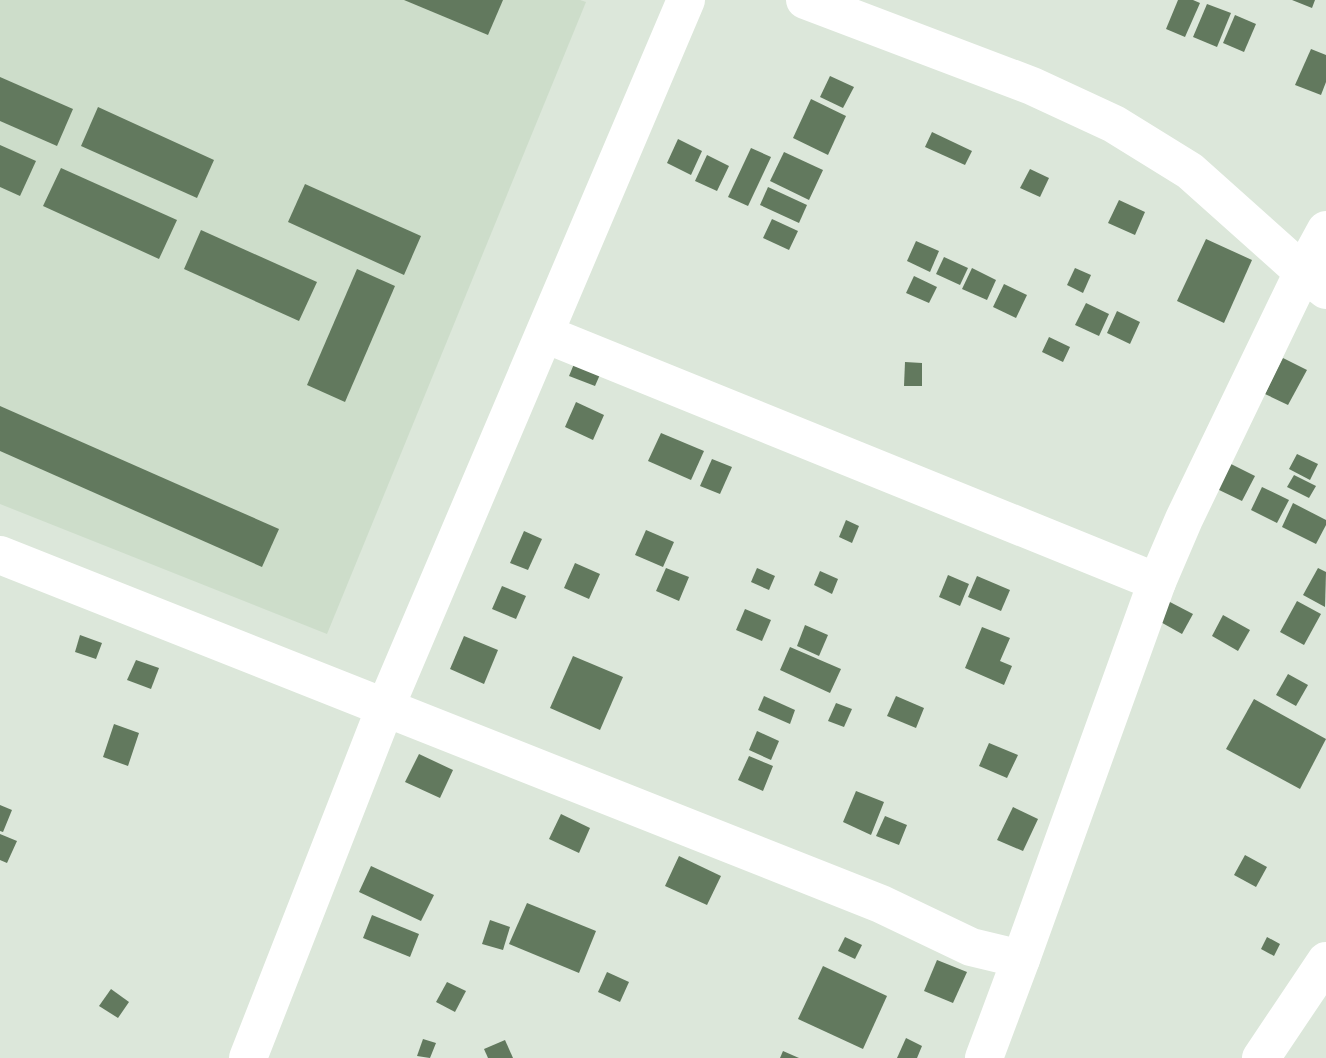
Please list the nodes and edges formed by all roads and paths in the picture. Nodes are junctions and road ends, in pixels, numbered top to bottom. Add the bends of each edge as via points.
1 (686, 0) edge
2 (805, 0) edge
3 (1326, 230) edge
4 (1314, 281) edge
5 (544, 334) junction
6 (0, 555) edge
7 (1157, 582) junction
8 (385, 709) junction
9 (1021, 959) junction
10 (1326, 961) edge
11 (248, 1058) edge
12 (984, 1058) edge
13 (1261, 1058) edge

1 - 5 street
2 - 4 street via 1032,86 1114,124 1191,171
3 - 4 street
4 - 7 street via 1184,519
5 - 7 street
5 - 8 street
6 - 8 street
7 - 9 street
8 - 9 street via 881,904 971,947
8 - 11 street
9 - 12 street
10 - 13 street

